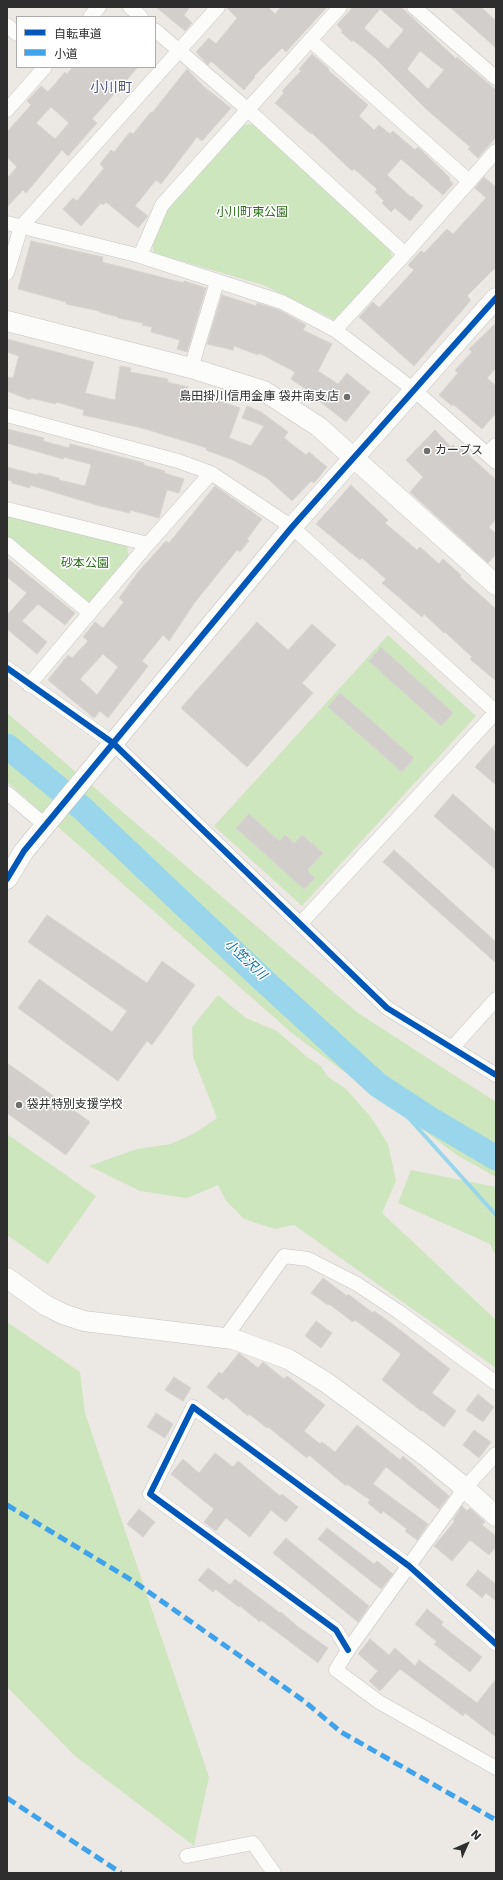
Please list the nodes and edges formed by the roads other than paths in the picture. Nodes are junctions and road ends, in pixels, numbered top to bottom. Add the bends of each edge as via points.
1 (99, 7) edge
2 (130, 7) edge
3 (218, 7) edge
4 (340, 7) edge
5 (414, 7) edge
6 (91, 16) edge
7 (140, 16) edge
8 (7, 25) edge
9 (156, 31) edge
10 (16, 33) edge
11 (310, 40) junction
12 (178, 50) junction
13 (44, 68) edge
14 (496, 78) edge
15 (247, 109) junction
16 (7, 110) edge
17 (496, 151) edge
18 (468, 181) junction
19 (7, 223) edge
20 (21, 226) junction
21 (405, 254) junction
22 (140, 256) junction
23 (7, 273) edge
24 (217, 282) junction
25 (496, 298) edge
26 (7, 321) edge
27 (335, 330) junction
28 (191, 368) junction
29 (414, 390) junction
30 (7, 415) edge
31 (493, 454) edge
32 (354, 458) junction
33 (211, 473) junction
34 (7, 509) edge
35 (292, 527) junction
36 (7, 544) edge
37 (148, 544) junction
38 (496, 584) edge
39 (90, 613) junction
40 (7, 668) edge
41 (30, 685) junction
42 (496, 712) edge
43 (109, 747) junction
44 (7, 793) edge
45 (45, 825) junction
46 (7, 879) edge
47 (300, 924) junction
48 (496, 999) edge
49 (452, 1048) junction
50 (496, 1075) edge
51 (7, 1278) edge
52 (225, 1338) junction
53 (496, 1384) edge
54 (496, 1454) edge
55 (465, 1488) junction
56 (496, 1516) edge
57 (409, 1566) junction
58 (496, 1644) edge
59 (348, 1650) junction
60 (496, 1768) edge
61 (187, 1856) dead end
62 (274, 1873) edge

1 - 6 street
2 - 7 street
3 - 12 street
4 - 11 street
5 - 14 street
8 - 10 street
9 - 12 street
11 - 15 street
11 - 18 street
12 - 15 street
12 - 20 street
13 - 16 street
15 - 21 street
15 - 22 street via 162,205
17 - 18 street
18 - 21 street
19 - 20 street
20 - 22 street
20 - 23 street
21 - 27 street
22 - 24 street
24 - 27 street via 282,302
24 - 28 street
25 - 29 street
26 - 28 street
27 - 29 street
28 - 32 street via 264,391 320,427
29 - 31 street
29 - 32 street
30 - 33 street via 178,461
32 - 35 street
32 - 38 street
33 - 35 street
33 - 37 street
34 - 37 street
35 - 42 street
35 - 43 street
36 - 39 street
37 - 39 street
39 - 41 street
40 - 41 street
41 - 43 street
42 - 47 street
43 - 45 street
43 - 47 street
44 - 45 street
45 - 46 street via 24,851
47 - 49 street via 387,1008
48 - 49 street
49 - 50 street
51 - 52 street via 45,1305 84,1321
52 - 53 street via 284,1256 308,1259 369,1292
52 - 55 street via 268,1351 306,1370 427,1457
54 - 55 street
55 - 56 street
55 - 57 street
57 - 58 street
57 - 59 street
57 - 59 street via 193,1407 150,1494 336,1630
59 - 60 street via 336,1670 379,1702
61 - 62 street via 252,1843

